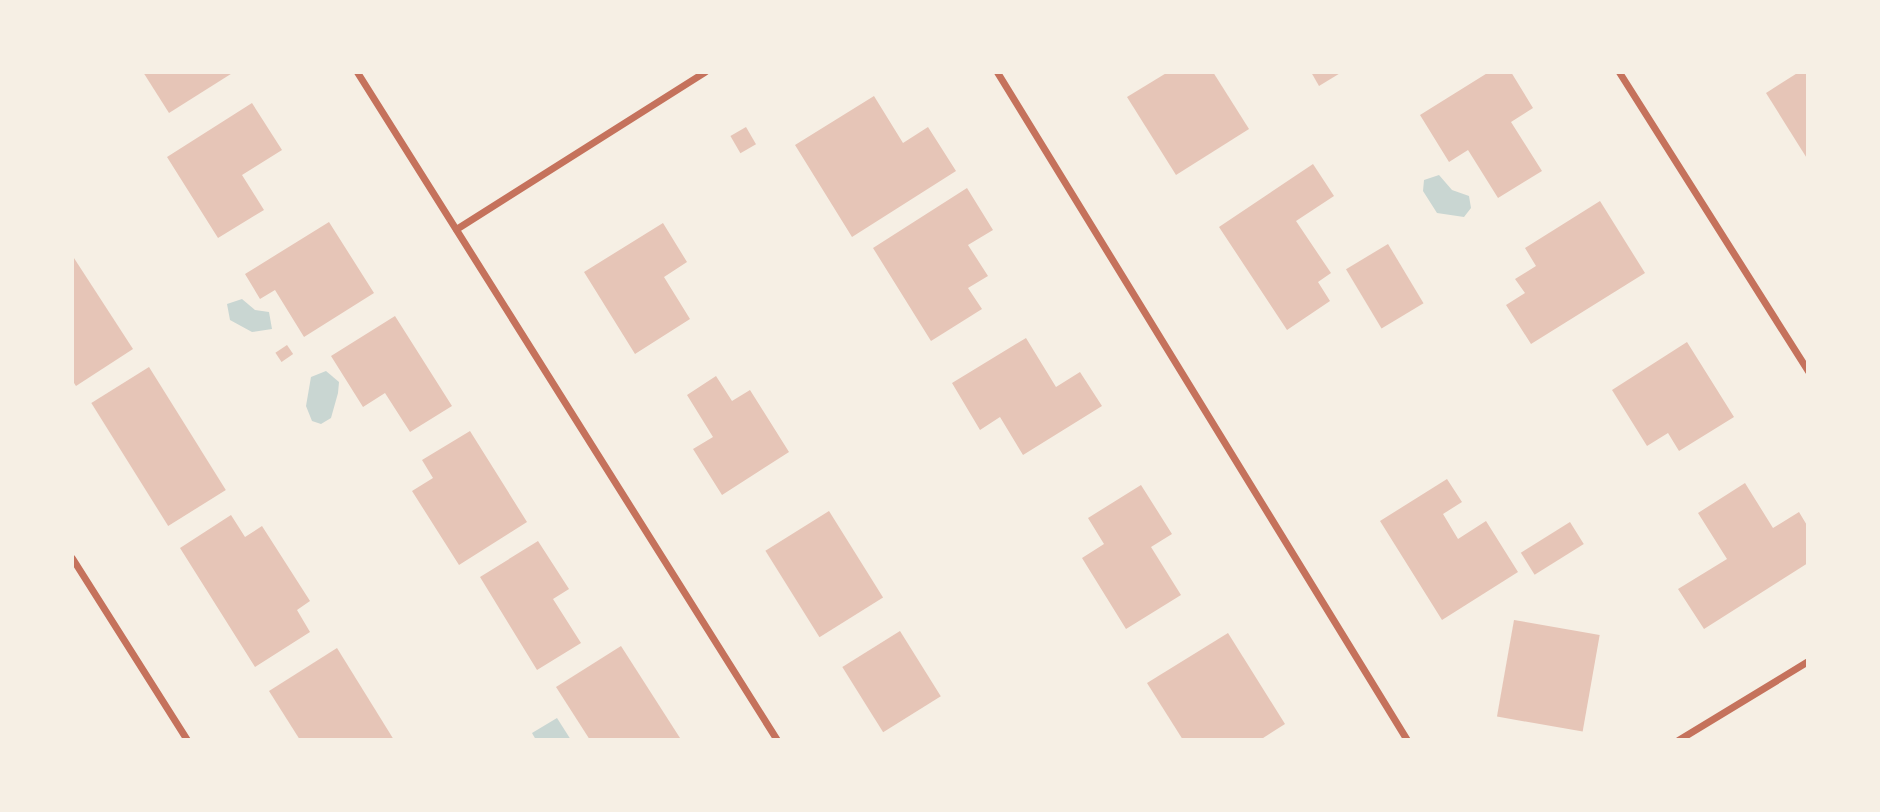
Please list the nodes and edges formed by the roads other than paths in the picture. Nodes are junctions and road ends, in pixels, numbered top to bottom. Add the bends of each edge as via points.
1 (356, 72) edge
2 (704, 72) edge
3 (996, 72) edge
4 (1619, 72) edge
5 (456, 229) junction
6 (1808, 370) edge
7 (72, 558) edge
8 (1808, 661) edge
9 (187, 740) edge
10 (777, 740) edge
11 (1407, 740) edge
12 (1678, 740) edge

1 - 5 street
2 - 5 street
3 - 11 street
4 - 6 street
5 - 10 street
7 - 9 street
8 - 12 street

